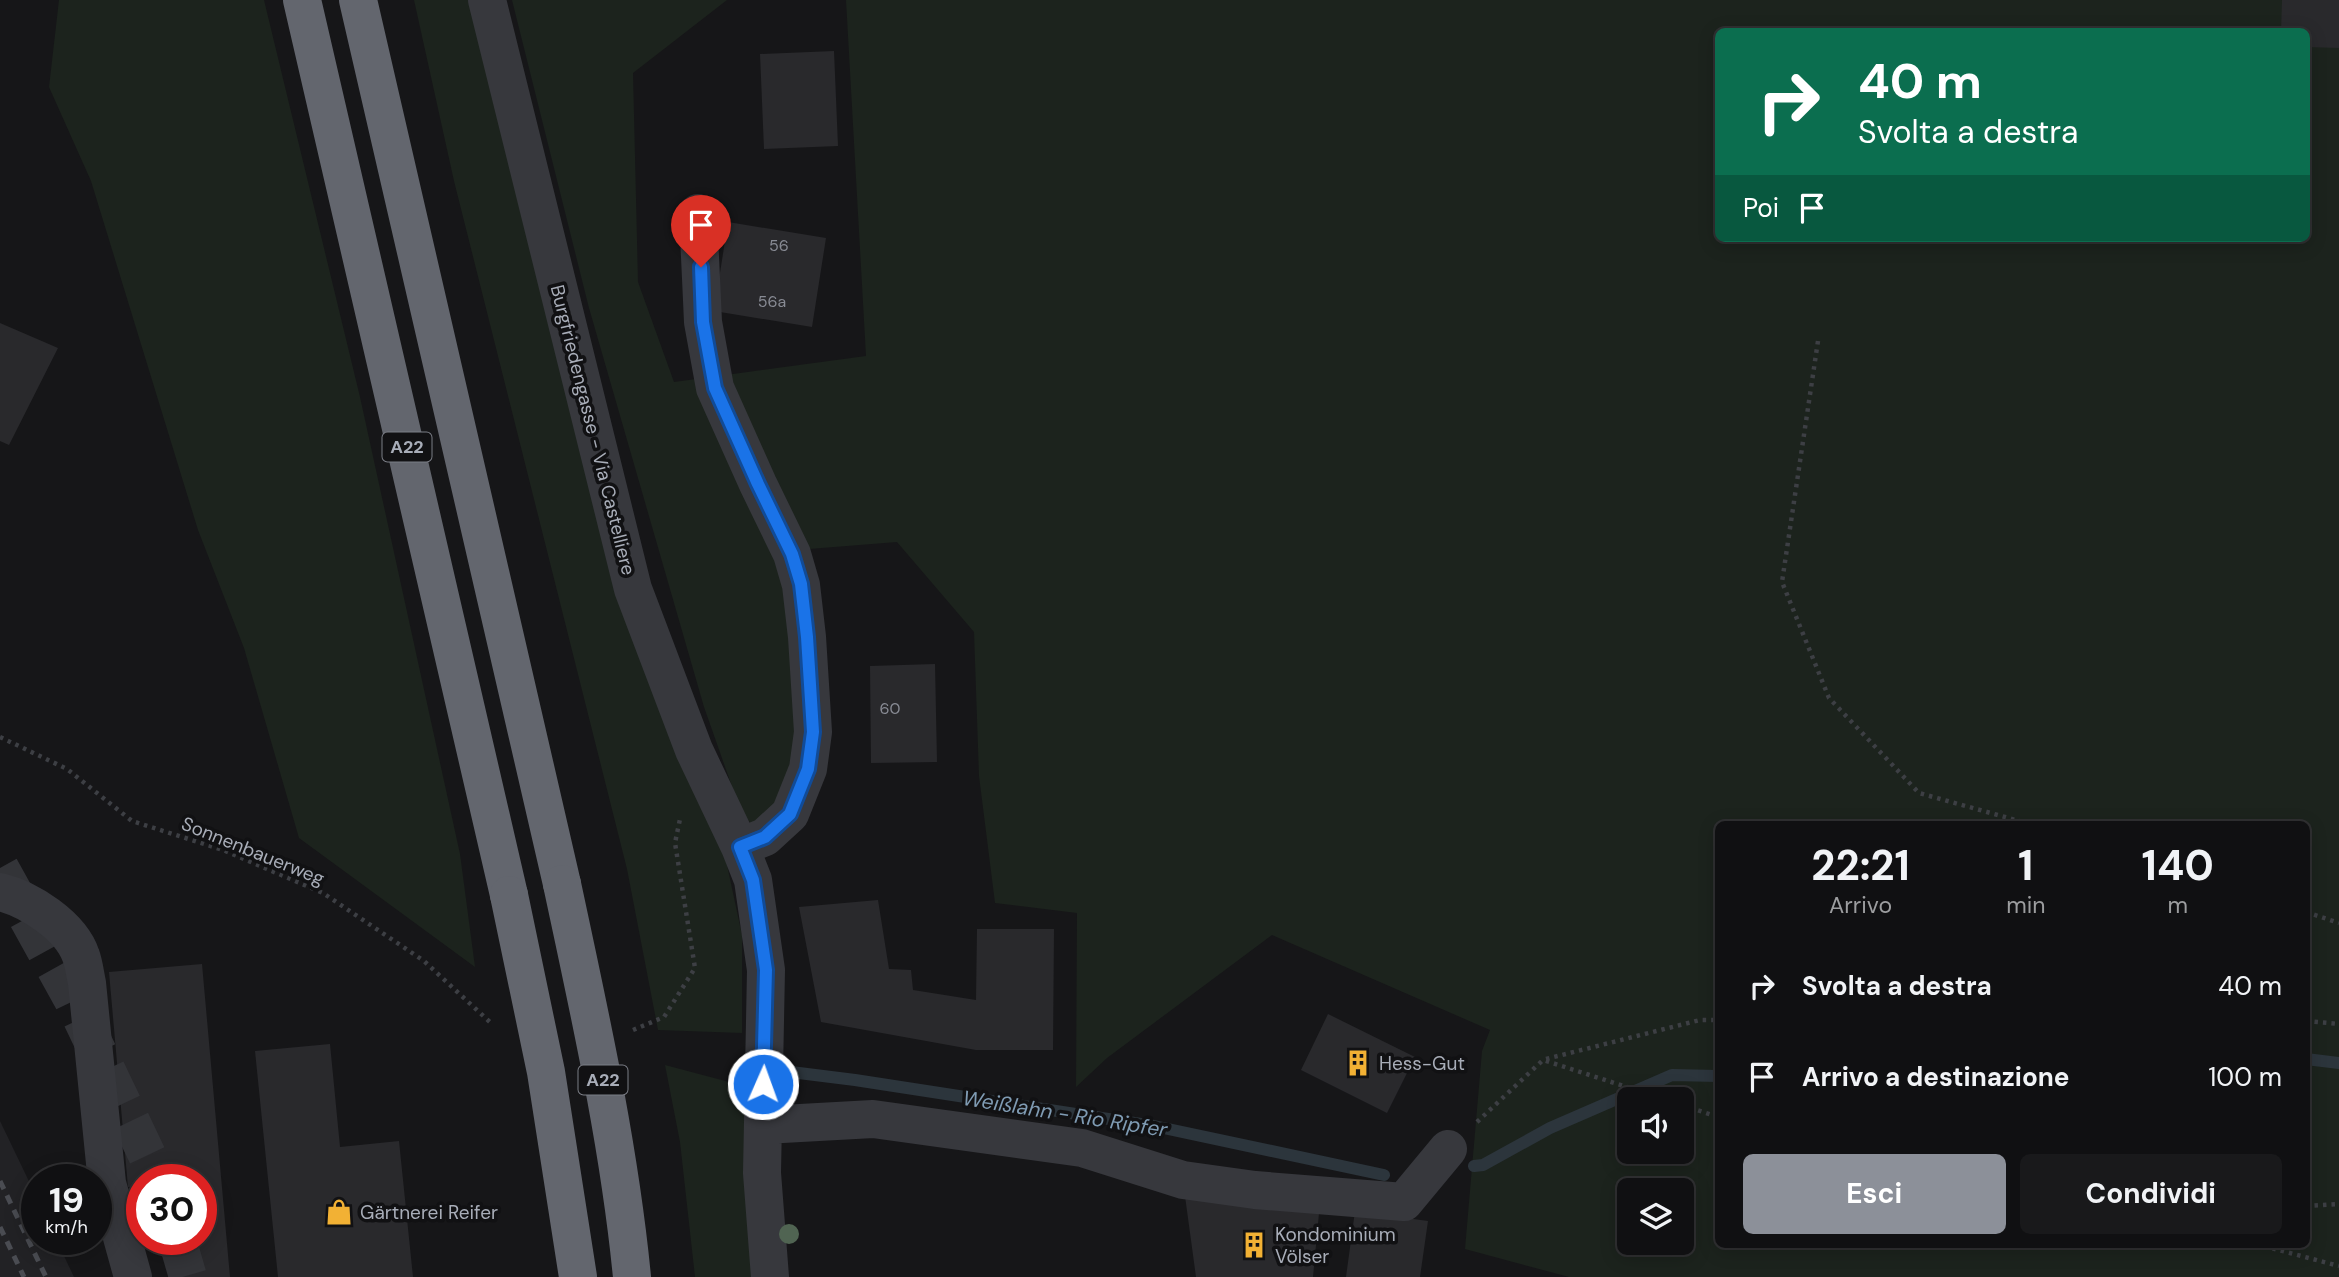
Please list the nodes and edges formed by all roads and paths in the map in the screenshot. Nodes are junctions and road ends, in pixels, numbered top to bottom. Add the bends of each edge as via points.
1 (302, 0) edge
2 (358, 0) edge
3 (487, 0) edge
4 (698, 213) dead end
5 (1818, 341) dead end
6 (0, 737) edge
7 (2019, 821) edge
8 (675, 843) dead end
9 (740, 847) junction
10 (0, 892) edge
11 (2310, 913) edge
12 (2339, 923) edge
13 (1715, 1020) edge
14 (2310, 1021) edge
15 (2339, 1024) edge
16 (495, 1027) dead end
17 (622, 1030) dead end
18 (1543, 1060) junction
19 (1627, 1087) edge
20 (1694, 1109) edge
21 (1715, 1116) edge
22 (764, 1125) junction
23 (1448, 1149) joint
24 (2339, 1204) edge
25 (2310, 1206) edge
26 (2271, 1248) edge
27 (2339, 1266) edge
28 (133, 1277) edge
29 (578, 1277) edge
30 (632, 1277) edge
31 (770, 1277) edge

1 - 29 highway, A22, bridge via 509,895 546,1072
2 - 30 highway, A22, bridge via 562,884 605,1088
3 - 9 street, Burgfriedengasse - Via Castelliere via 633,589 694,750
4 - 9 street via 703,322 715,388 792,554 801,584 807,637 813,732 808,769 790,814 765,837
5 - 7 path via 1782,582 1829,698 1919,793
6 - 16 path, Sonnenbauerweg via 67,769 132,821 223,850 323,893 424,961
8 - 17 path via 695,968 664,1017 635,1030
9 - 22 street, Burgfriedengasse - Via Castelliere via 753,880 766,970
10 - 28 street via 30,903 62,928 80,953 107,1183
11 - 12 path
13 - 18 path
14 - 15 path
18 - 19 path
18 - 23 path
20 - 21 path
22 - 23 street via 873,1119 1082,1148 1183,1180 1404,1202
22 - 31 street, Burgfriedengasse - Via Castelliere via 762,1174
24 - 25 path
26 - 27 path

